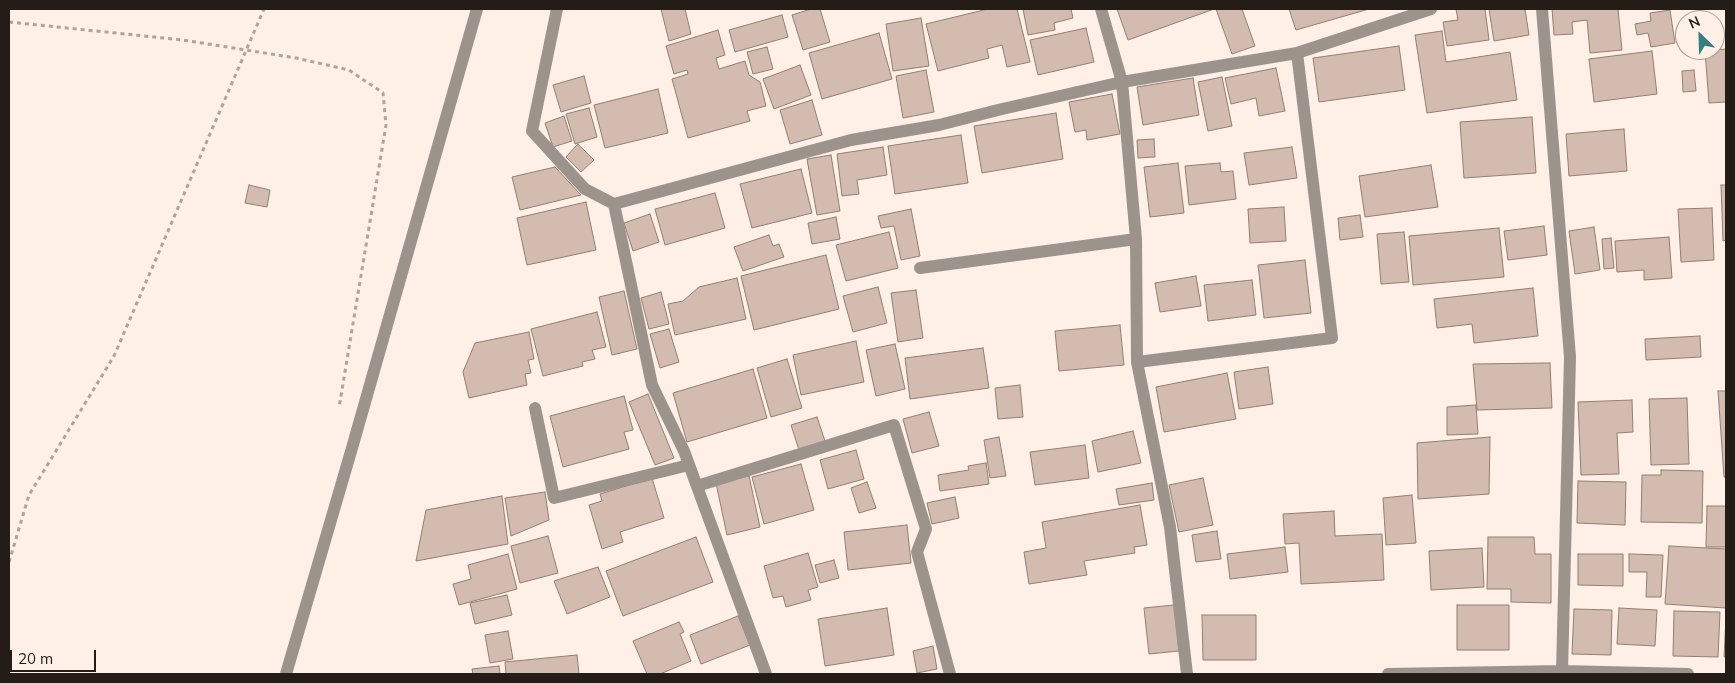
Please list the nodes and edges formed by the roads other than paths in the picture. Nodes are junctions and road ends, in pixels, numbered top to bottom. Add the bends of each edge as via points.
1 (477, 9) edge
2 (557, 9) edge
3 (1101, 9) edge
4 (1431, 9) edge
5 (1542, 9) edge
6 (1297, 53) junction
7 (1122, 82) junction
8 (614, 204) junction
9 (1136, 239) junction
10 (920, 268) dead end
11 (1138, 362) junction
12 (535, 408) dead end
13 (689, 465) junction
14 (697, 486) junction
15 (1562, 671) junction
16 (286, 674) edge
17 (766, 674) edge
18 (950, 674) edge
19 (1187, 674) edge
20 (1388, 674) edge
21 (1688, 674) edge

1 - 16 street
2 - 8 street via 532,131 585,189
3 - 7 street
4 - 6 street
5 - 15 street via 1570,358
6 - 7 street
6 - 11 street via 1332,338
7 - 8 street via 939,125 851,140
7 - 9 street
8 - 13 street via 652,385
9 - 10 street
9 - 11 street
11 - 19 street via 1170,527
12 - 13 street via 554,498
13 - 14 street
14 - 17 street
14 - 18 street via 894,426 926,529 917,552
15 - 20 street
15 - 21 street

